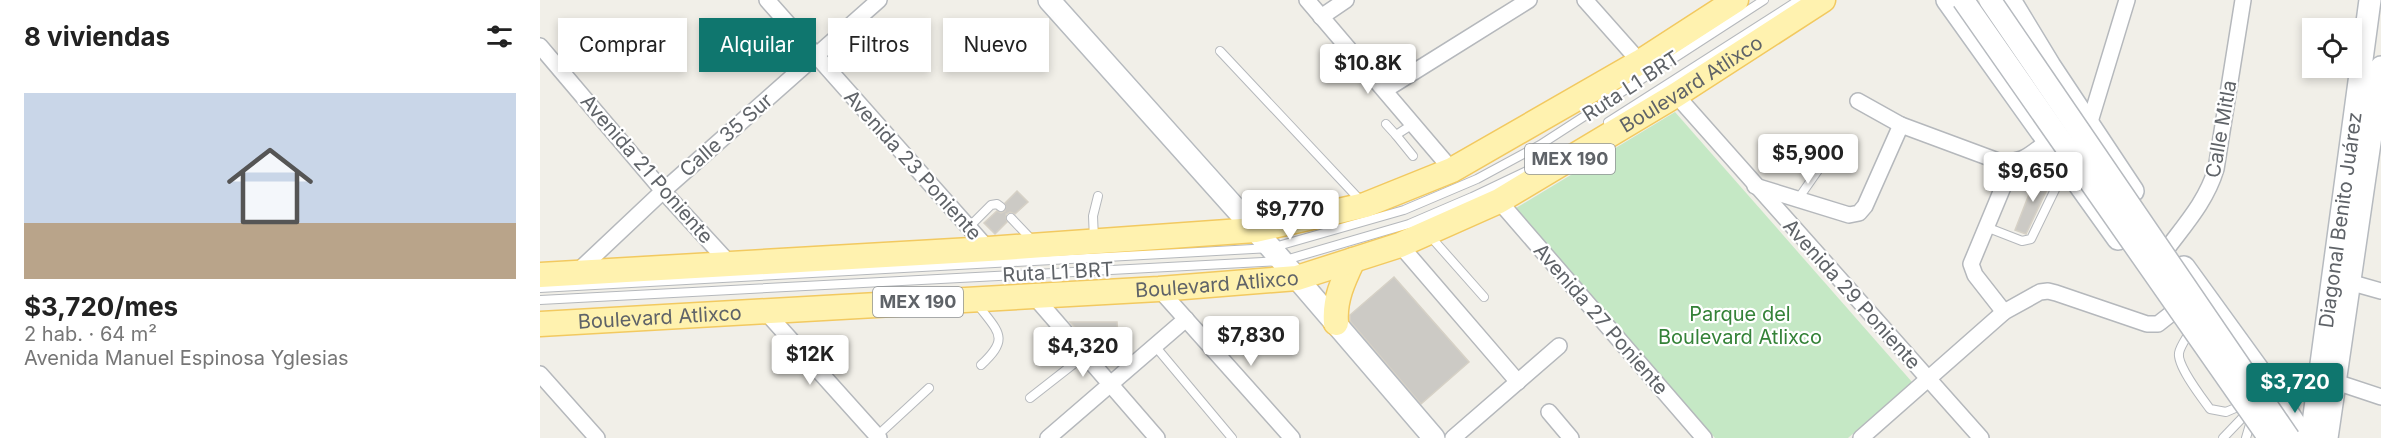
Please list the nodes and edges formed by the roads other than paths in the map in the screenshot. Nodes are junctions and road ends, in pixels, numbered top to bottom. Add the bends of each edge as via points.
1 (766, 0) edge
2 (879, 0) edge
3 (1050, 0) edge
4 (1307, 0) edge
5 (1346, 0) edge
6 (1529, 0) edge
7 (1585, 0) edge
8 (1736, 0) edge
9 (1764, 0) edge
10 (1799, 0) edge
11 (1823, 0) edge
12 (1947, 0) edge
13 (1963, 0) edge
14 (1990, 0) edge
15 (2010, 0) edge
16 (2127, 0) edge
17 (2242, 0) edge
18 (2370, 0) edge
19 (1321, 16) junction
20 (782, 18) edge
21 (540, 46) edge
22 (1220, 51) dead end
23 (816, 56) joint
24 (1640, 62) junction
25 (2050, 66) junction
26 (2381, 67) edge
27 (798, 72) edge
28 (1385, 90) junction
29 (2013, 92) junction
30 (1676, 95) junction
31 (1858, 101) dead end
32 (1386, 124) dead end
33 (1413, 124) junction
34 (1901, 125) junction
35 (2089, 125) junction
36 (1598, 129) dead end
37 (1396, 135) junction
38 (2048, 141) junction
39 (2374, 155) edge
40 (1413, 156) dead end
41 (2013, 163) junction
42 (1538, 165) dead end
43 (1821, 166) dead end
44 (2066, 168) junction
45 (1452, 170) junction
46 (1755, 186) junction
47 (663, 190) junction
48 (1098, 196) dead end
49 (1798, 199) junction
50 (1499, 201) junction
51 (1365, 205) junction
52 (1001, 207) dead end
53 (1011, 218) dead end
54 (969, 227) junction
55 (1986, 227) junction
56 (1255, 230) junction
57 (1427, 233) junction
58 (1094, 241) junction
59 (1037, 245) junction
60 (1400, 245) junction
61 (2169, 246) junction
62 (988, 249) junction
63 (1353, 260) junction
64 (1283, 262) junction
65 (730, 264) junction
66 (575, 274) junction
67 (540, 275) edge
68 (2349, 282) junction
69 (540, 288) edge
70 (1159, 289) junction
71 (2381, 291) edge
72 (1033, 296) junction
73 (1484, 297) dead end
74 (973, 299) junction
75 (540, 300) edge
76 (765, 311) junction
77 (2004, 312) junction
78 (2172, 313) junction
79 (1186, 319) junction
80 (1336, 323) junction
81 (540, 324) edge
82 (1155, 346) junction
83 (1560, 346) dead end
84 (1085, 355) junction
85 (981, 365) dead end
86 (540, 374) edge
87 (1929, 379) junction
88 (1518, 382) junction
89 (2336, 382) junction
90 (1111, 385) junction
91 (929, 388) dead end
92 (2276, 394) junction
93 (2317, 395) junction
94 (2381, 397) edge
95 (1030, 398) dead end
96 (1549, 412) dead end
97 (2249, 423) edge
98 (878, 437) edge
99 (597, 438) edge
100 (1048, 438) edge
101 (1157, 438) edge
102 (1232, 438) edge
103 (1292, 438) edge
104 (1434, 438) edge
105 (1454, 438) edge
106 (1572, 438) edge
107 (1704, 438) edge
108 (1861, 438) edge
109 (1981, 438) edge
110 (2223, 438) edge
111 (2269, 438) edge
112 (2289, 438) edge
113 (2304, 438) edge
114 (2312, 438) edge
115 (2327, 438) edge

1 - 20 street, Avenida 23 Poniente
2 - 23 street, Calle 35 Sur
3 - 56 main road
4 - 19 street
5 - 19 street
6 - 28 street
7 - 24 street
8 - 24 main road, MEX 190
9 - 64 lane, Ruta L1 BRT via 1540,145 1485,175
10 - 36 lane, Ruta L1 BRT
11 - 30 main road, Boulevard Atlixco / MEX 190
12 - 29 main road
13 - 111 main road, bridge
14 - 112 main road, bridge
15 - 25 main road
16 - 35 street
17 - 61 street, Calle Mitla via 2211,186
18 - 93 main road, Diagonal Benito Juárez
19 - 28 street
21 - 47 street, Avenida 21 Poniente
22 - 51 lane
23 - 54 street, Avenida 23 Poniente
24 - 45 main road, MEX 190
25 - 29 main road
25 - 35 main road
26 - 39 main road, Diagonal Benito Juárez
27 - 47 street, Calle 35 Sur
28 - 33 street
29 - 38 main road
30 - 46 street, Avenida 29 Poniente
30 - 50 main road, Boulevard Atlixco / MEX 190
31 - 34 street
32 - 37 lane
33 - 37 lane
33 - 45 street
34 - 41 street
34 - 49 street via 1859,213 1849,215
35 - 61 main road
37 - 40 lane
38 - 41 street
38 - 44 main road
39 - 68 main road, Diagonal Benito Juárez
41 - 55 street
42 - 64 lane, Ruta L1 BRT via 1409,224
43 - 49 lane
44 - 55 lane via 2031,239 2022,241
44 - 78 main road
45 - 51 main road, MEX 190
46 - 49 street
46 - 87 street, Avenida 29 Poniente
47 - 65 street, Avenida 21 Poniente
47 - 66 street, Calle 35 Sur
48 - 58 lane via 1093,216
50 - 57 main road, Boulevard Atlixco / MEX 190
50 - 107 street, Avenida 27 Poniente
51 - 56 main road, MEX 190
52 - 54 lane via 991,205
53 - 59 lane
54 - 62 street, Avenida 23 Poniente
55 - 77 street via 1972,270
56 - 58 main road, MEX 190
56 - 64 main road
57 - 60 main road, Boulevard Atlixco / MEX 190
57 - 73 lane
58 - 59 main road, MEX 190
59 - 62 main road, MEX 190
60 - 63 main road, Boulevard Atlixco / MEX 190
60 - 88 street
61 - 92 main road
62 - 65 main road, MEX 190
63 - 64 main road, Boulevard Atlixco / MEX 190
63 - 80 main road via 1340,289
64 - 69 lane, Ruta L1 BRT
64 - 70 main road, Boulevard Atlixco / MEX 190
64 - 75 lane, Ruta L1 BRT
64 - 80 main road
65 - 66 main road, MEX 190
66 - 67 main road, MEX 190
68 - 71 street
68 - 89 main road, Diagonal Benito Juárez
70 - 72 main road, Boulevard Atlixco / MEX 190
70 - 79 street
72 - 74 main road, Boulevard Atlixco / MEX 190
72 - 84 street
74 - 76 main road, Boulevard Atlixco / MEX 190
74 - 85 lane via 1000,341
76 - 81 main road, Boulevard Atlixco / MEX 190
76 - 98 street
77 - 78 street via 2048,291 2147,324 2158,324
77 - 87 street
78 - 97 main road
79 - 82 street
79 - 103 street
80 - 104 main road
82 - 90 street
82 - 102 lane
83 - 88 street
84 - 90 street
84 - 95 lane
86 - 99 street
87 - 108 street
87 - 109 street, Avenida 29 Poniente
88 - 105 street
89 - 94 street
89 - 115 main road, Diagonal Benito Juárez
90 - 100 street
90 - 101 street
91 - 98 lane
92 - 93 main road via 2304,404
92 - 113 main road
93 - 114 main road, Diagonal Benito Juárez
96 - 106 street
97 - 110 lane

